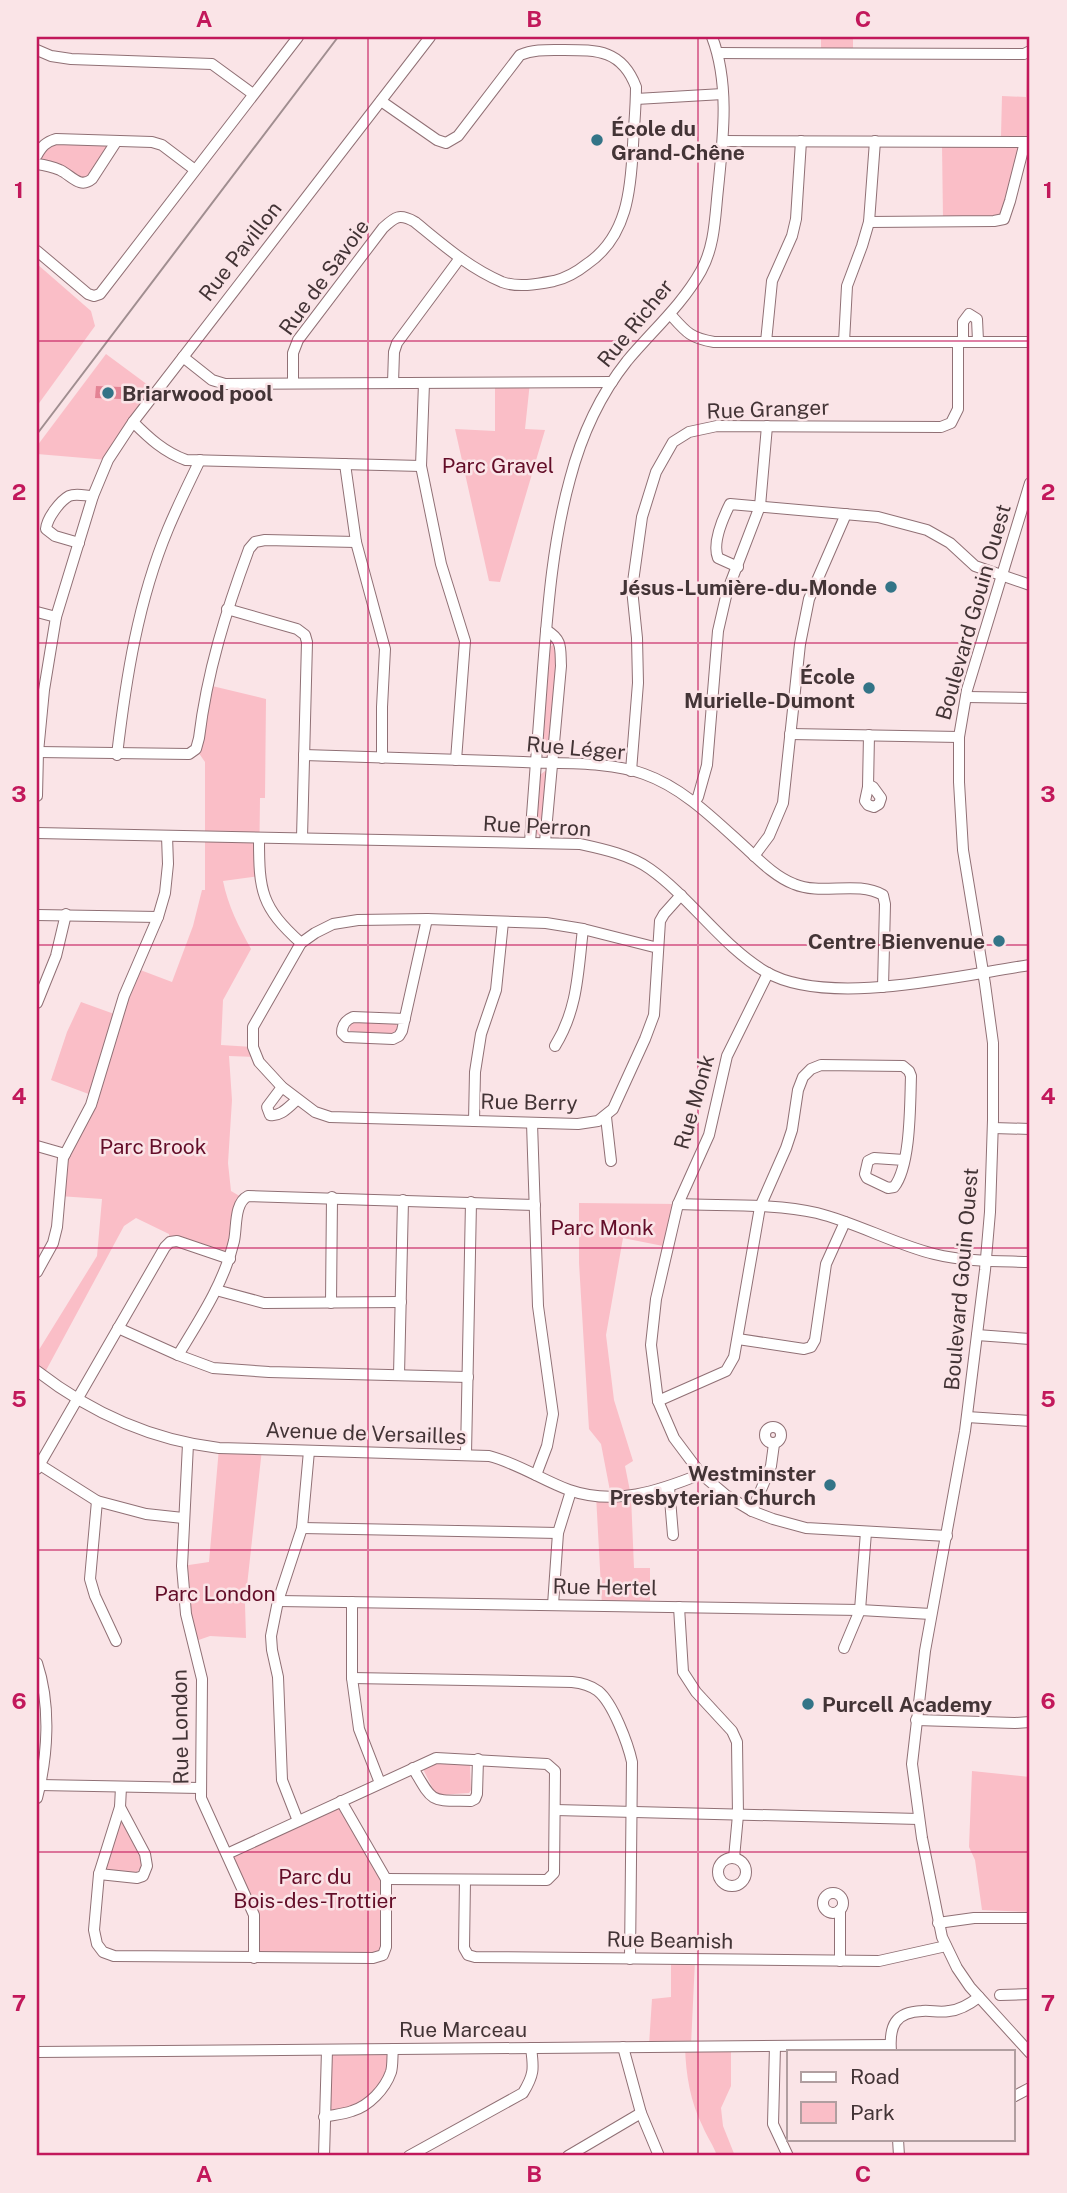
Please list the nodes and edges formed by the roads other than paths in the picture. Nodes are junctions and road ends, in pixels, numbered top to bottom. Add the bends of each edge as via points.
1 (298, 37) edge
2 (430, 37) edge
3 (712, 37) edge
4 (37, 50) edge
5 (1030, 51) edge
6 (718, 53) junction
7 (253, 94) junction
8 (723, 94) junction
9 (636, 99) junction
10 (381, 101) junction
11 (723, 141) junction
12 (801, 141) junction
13 (875, 141) junction
14 (116, 142) junction
15 (1027, 142) edge
16 (37, 155) edge
17 (37, 164) edge
18 (195, 170) junction
19 (869, 222) junction
20 (37, 251) edge
21 (460, 258) junction
22 (670, 314) junction
23 (960, 341) junction
24 (978, 341) junction
25 (766, 342) junction
26 (844, 342) junction
27 (1030, 342) edge
28 (183, 357) junction
29 (612, 382) junction
30 (293, 383) junction
31 (393, 383) junction
32 (424, 383) junction
33 (133, 422) junction
34 (768, 426) junction
35 (200, 460) junction
36 (345, 464) junction
37 (421, 466) junction
38 (1030, 483) edge
39 (93, 496) junction
40 (760, 506) junction
41 (846, 514) junction
42 (356, 542) junction
43 (79, 543) junction
44 (738, 566) junction
45 (1001, 575) junction
46 (1030, 585) edge
47 (227, 609) junction
48 (37, 612) edge
49 (56, 617) junction
50 (546, 630) junction
51 (966, 697) junction
52 (1030, 698) edge
53 (790, 734) junction
54 (869, 735) junction
55 (959, 737) junction
56 (38, 752) edge
57 (117, 755) junction
58 (304, 755) junction
59 (382, 758) junction
60 (456, 760) junction
61 (536, 763) junction
62 (554, 763) junction
63 (631, 771) junction
64 (869, 785) dead end
65 (37, 796) edge
66 (695, 801) junction
67 (37, 833) edge
68 (167, 836) junction
69 (302, 838) junction
70 (259, 839) junction
71 (530, 842) junction
72 (545, 842) junction
73 (754, 856) junction
74 (681, 895) junction
75 (66, 914) junction
76 (37, 915) edge
77 (158, 917) junction
78 (427, 919) junction
79 (503, 922) junction
80 (583, 929) junction
81 (301, 943) junction
82 (658, 948) junction
83 (1030, 965) edge
84 (983, 972) junction
85 (768, 973) junction
86 (883, 987) junction
87 (37, 1003) edge
88 (405, 1019) junction
89 (555, 1046) dead end
90 (282, 1087) junction
91 (297, 1100) junction
92 (606, 1117) junction
93 (474, 1121) junction
94 (532, 1123) junction
95 (993, 1128) junction
96 (1030, 1129) edge
97 (37, 1146) edge
98 (65, 1154) junction
99 (904, 1160) dead end
100 (611, 1161) dead end
101 (332, 1197) junction
102 (403, 1200) junction
103 (471, 1202) junction
104 (678, 1204) junction
105 (535, 1205) junction
106 (760, 1207) junction
107 (845, 1222) junction
108 (230, 1259) junction
109 (986, 1261) junction
110 (1030, 1262) edge
111 (37, 1272) edge
112 (216, 1290) junction
113 (401, 1302) junction
114 (331, 1303) junction
115 (118, 1328) junction
116 (977, 1335) junction
117 (738, 1339) junction
118 (1030, 1339) edge
119 (178, 1355) junction
120 (37, 1371) edge
121 (399, 1375) junction
122 (468, 1377) junction
123 (77, 1400) junction
124 (658, 1401) junction
125 (967, 1417) junction
126 (1030, 1421) edge
127 (188, 1444) junction
128 (774, 1444) dead end
129 (309, 1451) junction
130 (466, 1454) junction
131 (38, 1466) edge
132 (701, 1474) junction
133 (536, 1475) junction
134 (669, 1487) junction
135 (571, 1490) junction
136 (97, 1501) junction
137 (752, 1511) junction
138 (183, 1518) junction
139 (302, 1528) junction
140 (866, 1532) junction
141 (558, 1533) junction
142 (673, 1535) dead end
143 (947, 1536) junction
144 (278, 1601) junction
145 (352, 1602) junction
146 (553, 1605) junction
147 (679, 1607) junction
148 (860, 1610) junction
149 (931, 1614) junction
150 (116, 1640) dead end
151 (844, 1648) dead end
152 (37, 1663) edge
153 (352, 1678) junction
154 (916, 1720) junction
155 (1030, 1722) edge
156 (41, 1737) edge
157 (478, 1759) junction
158 (413, 1768) junction
159 (380, 1783) junction
160 (40, 1786) junction
161 (121, 1787) junction
162 (200, 1788) junction
163 (37, 1798) edge
164 (341, 1801) junction
165 (120, 1807) junction
166 (555, 1810) junction
167 (632, 1812) junction
168 (738, 1815) junction
169 (919, 1819) junction
170 (298, 1821) junction
171 (227, 1854) junction
172 (734, 1858) dead end
173 (99, 1874) junction
174 (386, 1879) junction
175 (465, 1880) junction
176 (840, 1910) dead end
177 (1030, 1918) edge
178 (938, 1923) junction
179 (946, 1946) junction
180 (254, 1958) junction
181 (629, 1959) junction
182 (840, 1961) junction
183 (1030, 1994) edge
184 (1000, 1995) dead end
185 (979, 1997) junction
186 (775, 2046) junction
187 (623, 2047) junction
188 (531, 2048) junction
189 (890, 2048) edge
190 (393, 2049) junction
191 (327, 2050) junction
192 (37, 2052) edge
193 (1030, 2053) edge
194 (1030, 2088) edge
195 (1014, 2096) edge
196 (641, 2113) junction
197 (324, 2117) junction
198 (324, 2156) edge
199 (409, 2156) edge
200 (568, 2156) edge
201 (659, 2156) edge
202 (788, 2156) edge

1 - 7 street
2 - 10 street, Rue Pavillon
3 - 6 street, Rue Richer
4 - 7 street via 71,59 212,64
5 - 6 street
6 - 8 street, Rue Richer
7 - 18 street
8 - 9 street
8 - 11 street, Rue Richer
9 - 10 street, Rue de Savoie via 631,73 610,55 594,50 543,50 520,55 451,142 437,140
9 - 21 street, Rue de Savoie via 628,203 609,245 596,259 572,275 525,285 505,283
10 - 28 street, Rue Pavillon
11 - 12 street
11 - 22 street, Rue Richer via 713,240 701,270
12 - 13 street
12 - 25 street via 796,219 772,281
13 - 15 street
13 - 19 street
14 - 16 street via 56,139 41,147
14 - 17 street via 87,183
14 - 18 street via 162,145
15 - 19 street via 1003,219
18 - 20 street via 100,294 88,294
19 - 26 street via 847,286
21 - 30 street, Rue de Savoie via 415,222 394,218 298,340
21 - 31 street via 397,343
22 - 25 street via 688,335 699,340
22 - 29 street, Rue Richer
23 - 24 street
23 - 24 street via 969,314 977,318
23 - 26 street
23 - 34 street, Rue Granger via 958,410 951,423 941,427
24 - 27 street
25 - 26 street
28 - 30 street via 212,380
28 - 33 street, Rue Pavillon
29 - 32 street
29 - 50 street, Rue Richer via 570,478 560,516
30 - 31 street
31 - 32 street
32 - 37 street
33 - 35 street via 172,455
33 - 39 street, Rue Pavillon via 108,460
34 - 40 street
34 - 63 street, Rue Granger via 717,426 689,432 673,442 656,472 642,517 632,589 638,683
35 - 36 street
35 - 57 street via 167,530 132,644
36 - 37 street
36 - 42 street
37 - 60 street via 441,564 465,641
38 - 45 street, Boulevard Gouin Ouest
39 - 43 street, Rue Pavillon
39 - 43 street via 68,496 47,520 46,529 55,536
40 - 41 street
40 - 44 street
40 - 44 street via 730,504 723,517 718,558
41 - 45 street via 927,530 950,542 975,566
41 - 53 street via 809,599
42 - 47 street via 255,542
42 - 59 street via 385,649
43 - 49 street, Rue Pavillon
44 - 66 street via 718,631 707,765
45 - 46 street
45 - 51 street, Boulevard Gouin Ouest
47 - 57 street via 196,749 188,754
47 - 58 street via 304,635
48 - 49 street
49 - 56 street, Rue Pavillon
50 - 61 street, Rue Richer
50 - 62 street via 560,642
51 - 52 street
51 - 55 street, Boulevard Gouin Ouest
53 - 54 street
53 - 73 street via 783,803 769,836
54 - 55 street
54 - 64 street
55 - 84 street, Boulevard Gouin Ouest via 964,858
56 - 57 street
56 - 65 street, Rue Pavillon
58 - 59 street, Rue Léger
58 - 69 street
59 - 60 street, Rue Léger
60 - 61 street, Rue Léger
61 - 62 street, Rue Léger
61 - 71 street, Rue Richer
62 - 63 street, Rue Léger
62 - 72 street
63 - 66 street, Rue Léger via 646,774
66 - 73 street, Rue Léger
67 - 68 street, Rue Perron
68 - 70 street, Rue Perron
68 - 77 street via 166,894
69 - 70 street, Rue Perron
69 - 71 street, Rue Perron
70 - 81 street via 259,876 267,905
71 - 72 street, Rue Perron
72 - 74 street, Rue Perron via 609,851 648,867
73 - 86 street, Rue Léger via 795,885 866,889 883,895
74 - 82 street, Rue Berry via 660,922
74 - 85 street, Rue Perron
75 - 76 street
75 - 77 street
75 - 87 street via 56,956
77 - 98 street via 124,996 91,1105
78 - 79 street
78 - 81 street via 333,924
78 - 88 street
79 - 80 street
79 - 93 street via 496,989 481,1034 475,1072
80 - 82 street
80 - 89 street via 575,1003
81 - 90 street, Rue Berry via 253,1027 259,1062
82 - 92 street, Rue Berry via 654,1015
83 - 84 street, Rue Perron
84 - 86 street, Rue Perron
84 - 95 street, Boulevard Gouin Ouest via 993,1043
85 - 86 street, Rue Perron via 813,986
85 - 104 street, Rue Monk via 727,1056 709,1135
88 - 88 street via 353,1017 342,1033 346,1037 393,1039 399,1036
90 - 91 street, Rue Berry
90 - 91 street via 267,1107 270,1115 276,1116
91 - 93 street, Rue Berry via 330,1117
92 - 94 street, Rue Berry via 578,1124
92 - 100 street
93 - 94 street, Rue Berry
94 - 105 street
95 - 96 street
95 - 109 street, Boulevard Gouin Ouest
97 - 98 street
98 - 111 street via 57,1227
99 - 106 street via 909,1070 903,1066 821,1065 803,1077 786,1149
101 - 102 street
101 - 108 street via 248,1196 240,1203
101 - 114 street
102 - 103 street
102 - 113 street
103 - 105 street
103 - 122 street
104 - 106 street
104 - 124 street, Rue Monk via 656,1298 651,1345
105 - 133 street via 538,1306 553,1414
106 - 107 street via 818,1213
106 - 117 street
107 - 109 street via 931,1254
107 - 117 street via 826,1264 811,1347
108 - 112 street
108 - 115 street via 170,1242
109 - 110 street
109 - 116 street, Boulevard Gouin Ouest
112 - 114 street via 264,1303
112 - 119 street
113 - 114 street
113 - 121 street
115 - 119 street
115 - 123 street
116 - 118 street
116 - 125 street, Boulevard Gouin Ouest
117 - 124 street via 726,1371
119 - 121 street via 224,1369
120 - 123 street, Avenue de Versailles
121 - 122 street
122 - 130 street
123 - 127 street, Avenue de Versailles via 144,1431
123 - 131 street
124 - 132 street, Rue Monk via 674,1438
125 - 126 street
125 - 143 street, Boulevard Gouin Ouest
127 - 129 street, Avenue de Versailles
127 - 138 street, Rue London
128 - 137 street via 771,1466
129 - 130 street, Avenue de Versailles
129 - 139 street
130 - 133 street, Avenue de Versailles via 502,1460
131 - 136 street
132 - 134 street, Avenue de Versailles
132 - 137 street, Rue Monk
133 - 135 street, Avenue de Versailles
134 - 135 street, Avenue de Versailles via 623,1497
134 - 142 street
135 - 141 street
136 - 138 street
136 - 150 street via 90,1579
137 - 140 street, Rue Monk via 806,1528
138 - 162 street, Rue London via 186,1615 202,1679
139 - 141 street
139 - 144 street
140 - 143 street, Rue Monk
140 - 148 street
141 - 146 street
143 - 149 street, Boulevard Gouin Ouest
144 - 145 street, Rue Hertel
144 - 170 street via 271,1636 278,1677 282,1780
145 - 146 street, Rue Hertel
145 - 153 street
146 - 147 street, Rue Hertel
147 - 148 street, Rue Hertel
147 - 168 street via 683,1672 737,1742
148 - 149 street, Rue Hertel
148 - 151 street
149 - 154 street, Boulevard Gouin Ouest
152 - 156 street via 45,1700
153 - 159 street via 359,1729
153 - 167 street via 584,1684 606,1699 630,1751
154 - 155 street
154 - 169 street, Boulevard Gouin Ouest via 912,1764
156 - 160 street
157 - 158 street via 436,1758
157 - 158 street via 477,1794 471,1801 436,1800
157 - 166 street via 552,1767
158 - 159 street
159 - 164 street
160 - 161 street
160 - 163 street
161 - 162 street
161 - 165 street
162 - 171 street, Rue London
164 - 170 street
164 - 174 street
165 - 173 street
165 - 173 street via 147,1866 137,1878
166 - 167 street
166 - 175 street via 552,1878
167 - 168 street
167 - 181 street
168 - 169 street
168 - 172 street
169 - 178 street, Boulevard Gouin Ouest
170 - 171 street
171 - 180 street, Rue London via 254,1915
173 - 180 street via 94,1930 103,1952 114,1956
174 - 175 street
174 - 180 street via 383,1955
175 - 181 street, Rue Beamish via 464,1948 468,1955
176 - 182 street
177 - 178 street
178 - 179 street, Boulevard Gouin Ouest
179 - 182 street, Rue Beamish via 879,1961
179 - 185 street, Boulevard Gouin Ouest
181 - 182 street, Rue Beamish
183 - 184 street
185 - 189 street via 950,2011 906,2013 893,2024
185 - 193 street, Boulevard Gouin Ouest
186 - 187 street, Rue Marceau
186 - 189 street, Rue Marceau
186 - 202 street via 773,2124
187 - 188 street, Rue Marceau
187 - 196 street
188 - 190 street, Rue Marceau
188 - 199 street via 533,2076 523,2093
190 - 191 street, Rue Marceau
190 - 197 street via 391,2070 376,2096 352,2111
191 - 192 street, Rue Marceau
191 - 197 street
194 - 195 street
196 - 200 street
196 - 201 street
197 - 198 street

